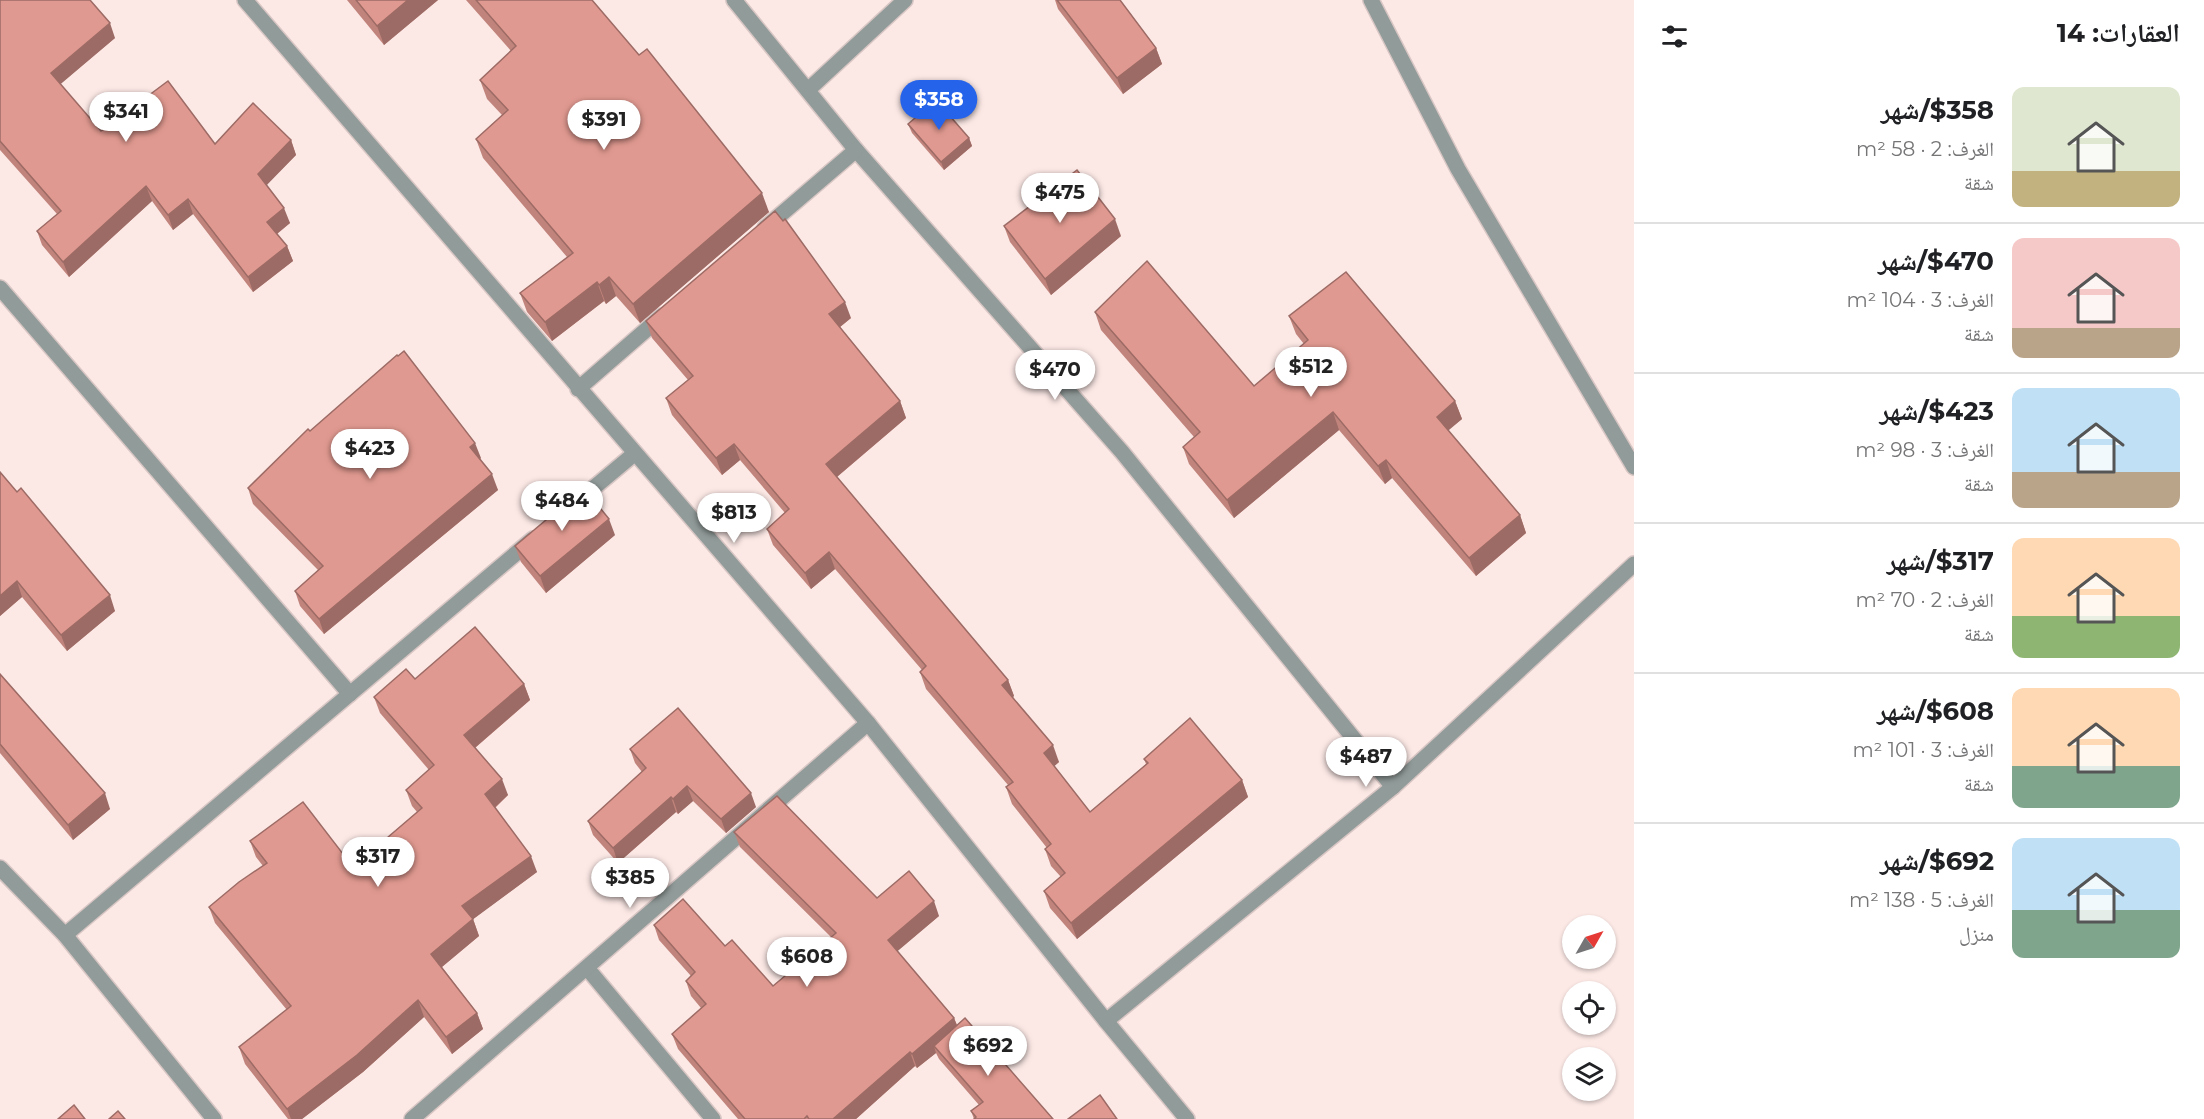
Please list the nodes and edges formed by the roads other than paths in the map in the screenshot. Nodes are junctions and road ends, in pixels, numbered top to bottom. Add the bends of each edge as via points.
1 (245, 0) edge
2 (734, 0) edge
3 (904, 0) edge
4 (1371, 0) edge
5 (808, 90) junction
6 (856, 150) junction
7 (758, 235) edge
8 (0, 288) edge
9 (677, 304) edge
10 (578, 389) junction
11 (634, 454) junction
12 (1634, 467) edge
13 (563, 514) edge
14 (546, 529) edge
15 (1634, 564) edge
16 (350, 694) junction
17 (868, 723) junction
18 (1393, 787) junction
19 (2, 875) edge
20 (65, 935) junction
21 (586, 968) junction
22 (1106, 1021) junction
23 (214, 1119) edge
24 (412, 1119) edge
25 (713, 1119) edge
26 (1187, 1119) edge

1 - 10 street
2 - 5 street
3 - 5 street
4 - 12 street via 1458,169
5 - 6 street
6 - 7 street
6 - 18 street via 1122,452
8 - 16 street
9 - 10 street
10 - 11 street
11 - 13 street
11 - 17 street
14 - 16 street
15 - 18 street
16 - 20 street
17 - 21 street
17 - 22 street
18 - 22 street
19 - 20 street
20 - 23 street
21 - 24 street
21 - 25 street
22 - 26 street

